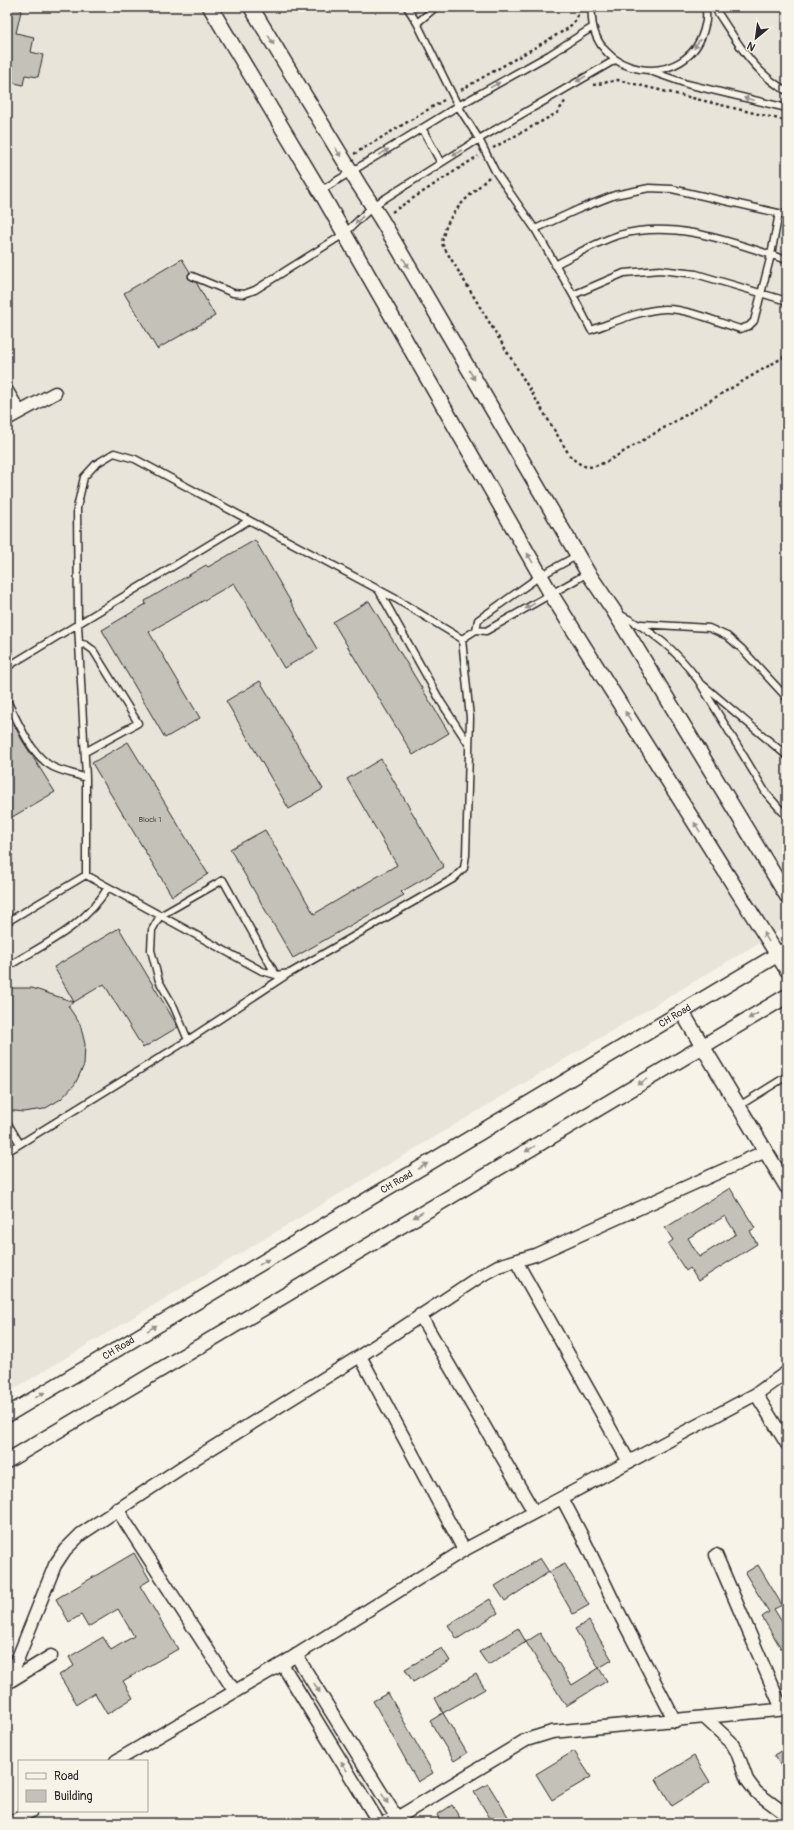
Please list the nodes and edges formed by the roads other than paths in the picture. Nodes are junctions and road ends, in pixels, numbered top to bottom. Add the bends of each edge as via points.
1 (210, 7) edge
2 (251, 7) edge
3 (407, 7) edge
4 (436, 7) edge
5 (592, 7) edge
6 (706, 7) edge
7 (714, 7) edge
8 (417, 23) junction
9 (593, 27) junction
10 (615, 60) junction
11 (649, 71) junction
12 (787, 91) edge
13 (458, 106) junction
14 (787, 108) edge
15 (422, 128) junction
16 (479, 139) junction
17 (441, 163) junction
18 (351, 173) junction
19 (320, 191) junction
20 (373, 206) junction
21 (779, 213) junction
22 (787, 215) edge
23 (535, 229) junction
24 (344, 234) junction
25 (771, 255) junction
26 (787, 260) edge
27 (555, 265) junction
28 (192, 276) dead end
29 (761, 292) junction
30 (573, 296) junction
31 (787, 301) edge
32 (7, 391) edge
33 (54, 393) dead end
34 (19, 411) junction
35 (7, 419) edge
36 (248, 521) junction
37 (578, 555) junction
38 (588, 573) junction
39 (540, 576) junction
40 (378, 590) junction
41 (551, 594) junction
42 (614, 611) junction
43 (78, 624) junction
44 (641, 624) junction
45 (476, 630) junction
46 (462, 639) junction
47 (79, 643) junction
48 (7, 667) edge
49 (698, 680) junction
50 (787, 698) edge
51 (7, 701) edge
52 (469, 746) junction
53 (85, 752) junction
54 (787, 756) edge
55 (86, 778) junction
56 (787, 817) edge
57 (86, 876) junction
58 (108, 887) junction
59 (787, 896) edge
60 (160, 916) junction
61 (7, 922) edge
62 (782, 952) edge
63 (7, 967) edge
64 (787, 970) edge
65 (290, 973) junction
66 (276, 975) junction
67 (787, 996) edge
68 (682, 1012) junction
69 (188, 1040) junction
70 (703, 1046) junction
71 (787, 1076) edge
72 (739, 1106) junction
73 (7, 1122) edge
74 (20, 1144) junction
75 (766, 1151) junction
76 (7, 1152) edge
77 (787, 1187) edge
78 (516, 1261) junction
79 (420, 1316) junction
80 (360, 1356) junction
81 (787, 1372) edge
82 (756, 1394) junction
83 (7, 1415) edge
84 (787, 1444) edge
85 (7, 1461) edge
86 (629, 1462) junction
87 (562, 1498) junction
88 (117, 1509) junction
89 (534, 1512) junction
90 (464, 1550) junction
91 (716, 1555) dead end
92 (296, 1655) junction
93 (51, 1656) dead end
94 (282, 1664) junction
95 (7, 1683) edge
96 (235, 1692) junction
97 (785, 1709) edge
98 (704, 1717) junction
99 (675, 1721) junction
100 (118, 1760) edge
101 (28, 1812) edge
102 (787, 1815) edge
103 (398, 1820) edge
104 (10, 1823) edge
105 (380, 1823) edge

1 - 19 street
2 -> 18 street
3 - 8 lane
4 - 8 lane
5 - 9 lane
6 -> 11 lane via 705,25 694,48 685,58 668,68
7 - 12 lane via 761,74 774,85
8 - 13 lane
9 - 10 lane via 597,39
13 -> 9 lane via 550,55
10 - 11 lane via 631,68
10 -> 16 lane
14 -> 11 lane via 687,84
13 - 15 lane
13 - 16 lane
15 - 17 lane
18 -> 15 lane
16 -> 17 lane
16 - 23 lane via 495,171
17 - 20 lane
18 - 19 lane
18 - 20 street
19 - 24 street
20 -> 24 lane
20 -> 37 street
21 - 22 lane
21 - 23 lane via 672,189 649,188 615,195
21 - 25 lane
23 - 27 lane
24 - 28 lane via 255,290 244,294 233,293
39 -> 24 street
25 - 26 lane
25 - 27 lane via 696,232 657,229 621,235 600,242
25 - 29 lane
27 - 30 lane
29 - 30 lane via 696,274 660,270 624,273
29 - 30 lane via 754,321 740,329 667,309 648,311 591,330
29 - 31 lane
32 - 34 street
33 - 34 street
34 - 35 street
36 - 40 lane
36 - 43 lane
36 - 43 lane via 135,459 114,453 96,464 84,478 77,508
37 - 38 street
37 - 39 lane
38 - 41 lane
38 - 42 street
39 - 41 street
39 - 45 lane via 478,620
40 - 46 lane
40 - 52 lane via 441,702
41 -> 45 lane via 486,631
62 -> 41 street
42 - 44 lane
42 - 59 street
43 - 47 lane
43 - 48 lane
44 - 49 lane via 669,646
44 - 50 lane via 709,628 727,636
45 - 46 lane
46 - 52 lane via 470,718
47 - 53 lane
47 - 53 lane via 92,650 138,723
49 - 54 lane
49 - 56 lane via 766,793
51 - 55 lane via 32,747 42,758 53,767
52 - 65 lane via 464,868 453,879
53 - 55 lane
55 - 57 lane
57 - 58 lane
57 - 61 lane
58 - 60 lane
58 - 63 lane via 100,901 73,927
60 - 66 lane via 262,971
60 - 66 lane via 223,880
60 - 69 lane via 152,930 151,950 159,981
62 - 64 street
62 - 68 street, CH Road
65 - 66 lane
65 - 69 lane
67 -> 70 street
68 - 70 street
83 -> 68 street, CH Road
69 - 74 lane
70 - 72 street
70 -> 85 street
71 - 72 lane
72 - 75 street
73 - 74 lane
74 - 76 lane
75 - 77 street
75 - 78 street via 535,1255
78 - 79 street via 498,1266 482,1275
78 - 86 street
79 - 80 street
79 - 89 street
80 - 88 street
80 - 90 street
81 - 82 street
82 - 84 street
82 - 86 street
86 - 87 street
87 - 89 street
87 - 99 street via 616,1609
88 - 95 street via 81,1534 55,1565
88 - 96 street
89 - 90 street
90 - 92 street
91 - 97 street
92 - 94 street
92 -> 103 street
93 - 95 street
94 - 96 street
105 -> 94 street
96 - 100 street
97 - 98 street
98 - 99 street
98 - 102 street via 731,1742 747,1780 756,1792
99 - 103 street via 552,1732 526,1740
101 - 104 street
103 - 105 street

